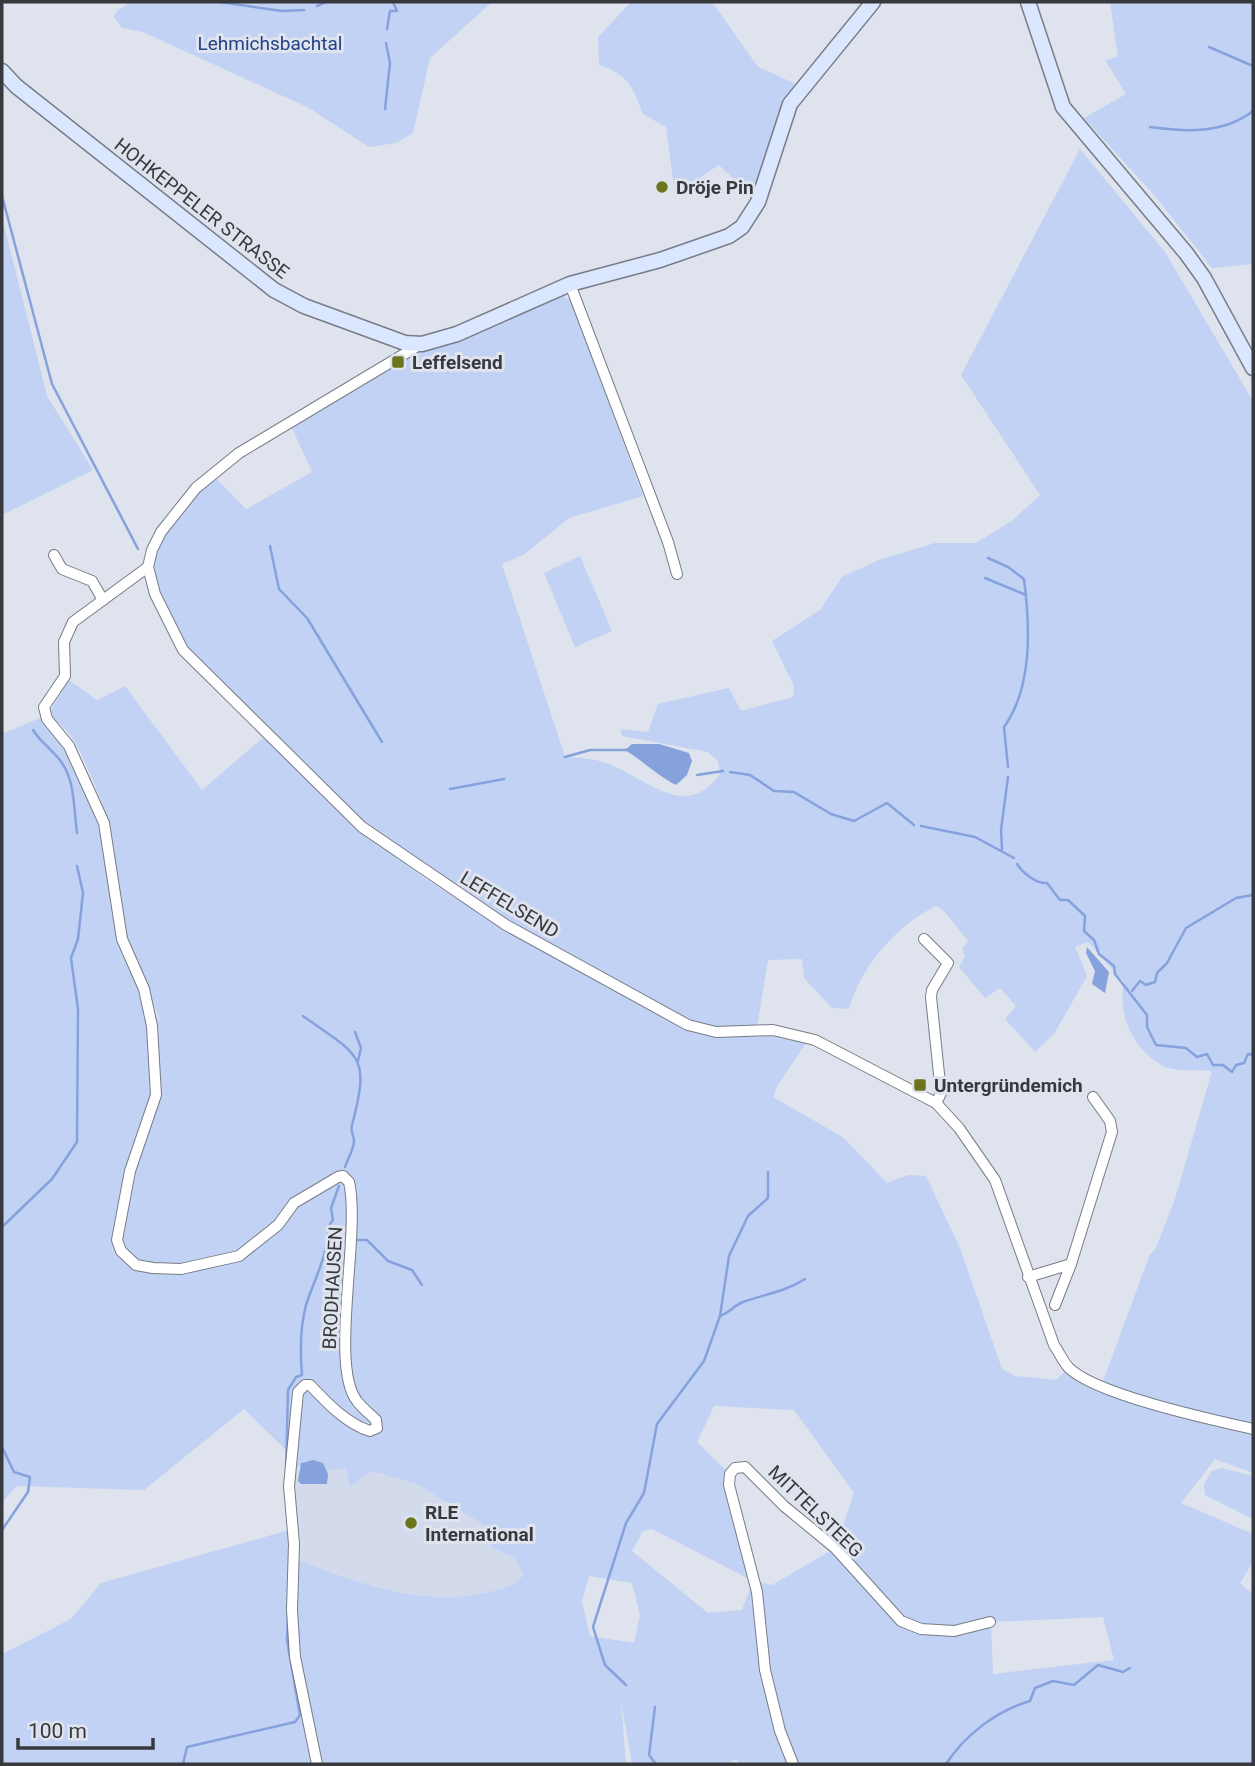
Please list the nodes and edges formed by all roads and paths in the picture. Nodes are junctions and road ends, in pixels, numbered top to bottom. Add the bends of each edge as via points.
1 (873, 2) edge
2 (1028, 2) edge
3 (2, 71) edge
4 (570, 284) junction
5 (422, 344) junction
6 (1253, 368) edge
7 (54, 555) dead end
8 (148, 567) junction
9 (677, 574) dead end
10 (103, 600) junction
11 (924, 940) dead end
12 (1093, 1097) dead end
13 (936, 1103) junction
14 (1071, 1264) junction
15 (1028, 1277) junction
16 (1055, 1305) dead end
17 (1253, 1429) edge
18 (990, 1622) dead end
19 (317, 1764) edge
20 (793, 1764) edge

1 - 4 street, HOHKEPPELER STRASSE via 790,104 758,202 742,227 660,260
2 - 6 street via 1063,107 1186,253
3 - 5 street, HOHKEPPELER STRASSE via 274,290 405,344
4 - 5 street, HOHKEPPELER STRASSE via 457,334
4 - 9 street
5 - 8 street via 224,463 178,508 161,532
7 - 10 street via 62,569 92,581
8 - 10 street
8 - 13 street, LEFFELSEND via 161,607 183,650 362,827 426,873 535,942 674,1018 703,1030 773,1030 815,1040
10 - 19 street, BRODHAUSEN via 73,622 64,642 65,676 44,707 47,719 69,746 104,823 122,939 148,1005 157,1066 156,1095 130,1171 117,1240 127,1259 153,1268 181,1269 239,1256 278,1225 294,1203 338,1177 349,1182 353,1225 345,1359 351,1391 376,1420 377,1428 370,1431 354,1423 305,1385 298,1392 291,1455 295,1657
11 - 13 street via 948,963 931,998 941,1093
12 - 14 street via 1112,1132
13 - 15 street via 995,1180
14 - 15 street
14 - 16 street
15 - 17 street via 1069,1368 1161,1406
18 - 20 street, MITTELSTEEG via 954,1630 921,1629 901,1621 827,1541 745,1467 735,1468 729,1485 757,1592 765,1670

